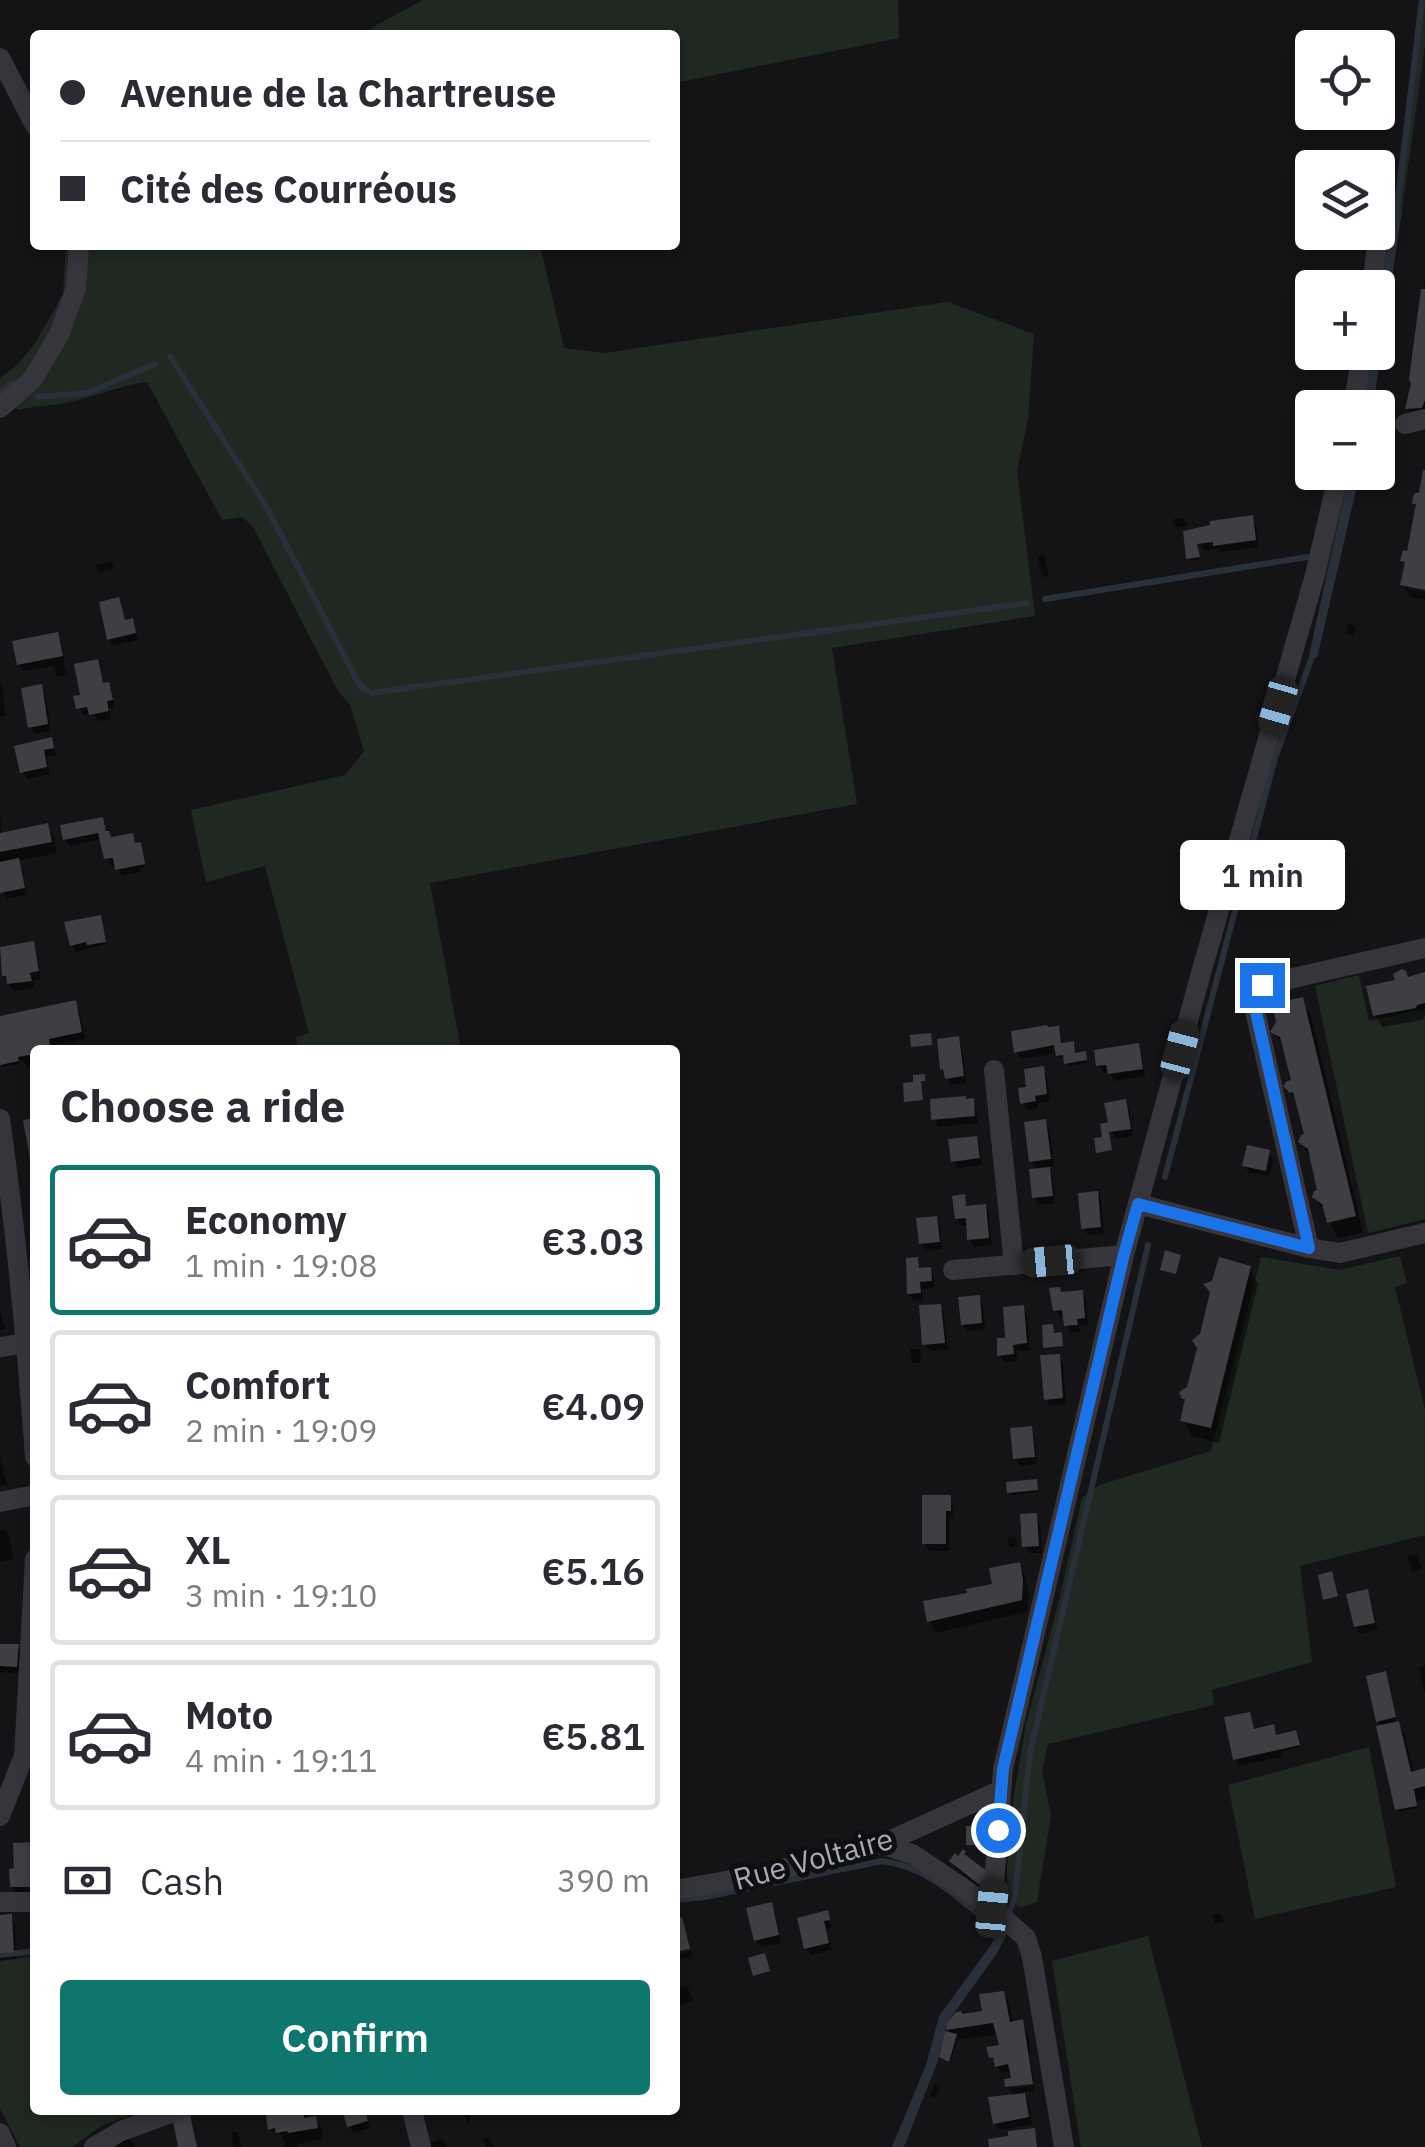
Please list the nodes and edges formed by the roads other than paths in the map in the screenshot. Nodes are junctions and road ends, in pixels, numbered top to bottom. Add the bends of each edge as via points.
1 (0, 58) edge
2 (30, 115) edge
3 (79, 250) edge
4 (0, 408) edge
5 (1335, 490) edge
6 (1425, 948) edge
7 (994, 1070) dead end
8 (0, 1120) edge
9 (1138, 1204) junction
10 (1425, 1233) edge
11 (1309, 1248) junction
12 (1124, 1254) junction
13 (1014, 1265) junction
14 (954, 1270) dead end
15 (27, 1343) junction
16 (0, 1347) edge
17 (30, 1385) edge
18 (30, 1496) edge
19 (0, 1502) edge
20 (30, 1649) edge
21 (6, 1783) edge
22 (1002, 1790) junction
23 (0, 1816) edge
24 (882, 1844) junction
25 (680, 1889) edge
26 (0, 1902) edge
27 (30, 1902) edge
28 (992, 1908) junction
29 (165, 2115) edge
30 (413, 2115) edge
31 (0, 2133) edge
32 (6, 2147) edge
33 (94, 2147) edge
34 (422, 2147) edge
35 (1064, 2147) edge

1 - 2 street
3 - 4 street via 76,288 59,335 32,380
5 - 9 street
6 - 11 street via 1262,985 1254,993
7 - 13 street
8 - 15 street
9 - 11 street
9 - 12 street
10 - 11 street via 1340,1253
12 - 13 street
12 - 22 street
13 - 14 street
15 - 16 street
15 - 17 street
18 - 19 street
20 - 21 street via 24,1756
21 - 23 street
22 - 24 street, Rue Voltaire
22 - 28 street
24 - 25 street, Rue Voltaire
24 - 28 street via 914,1854
26 - 27 street
28 - 35 street via 1026,1938 1032,1957
29 - 33 street
30 - 34 street
31 - 32 street

